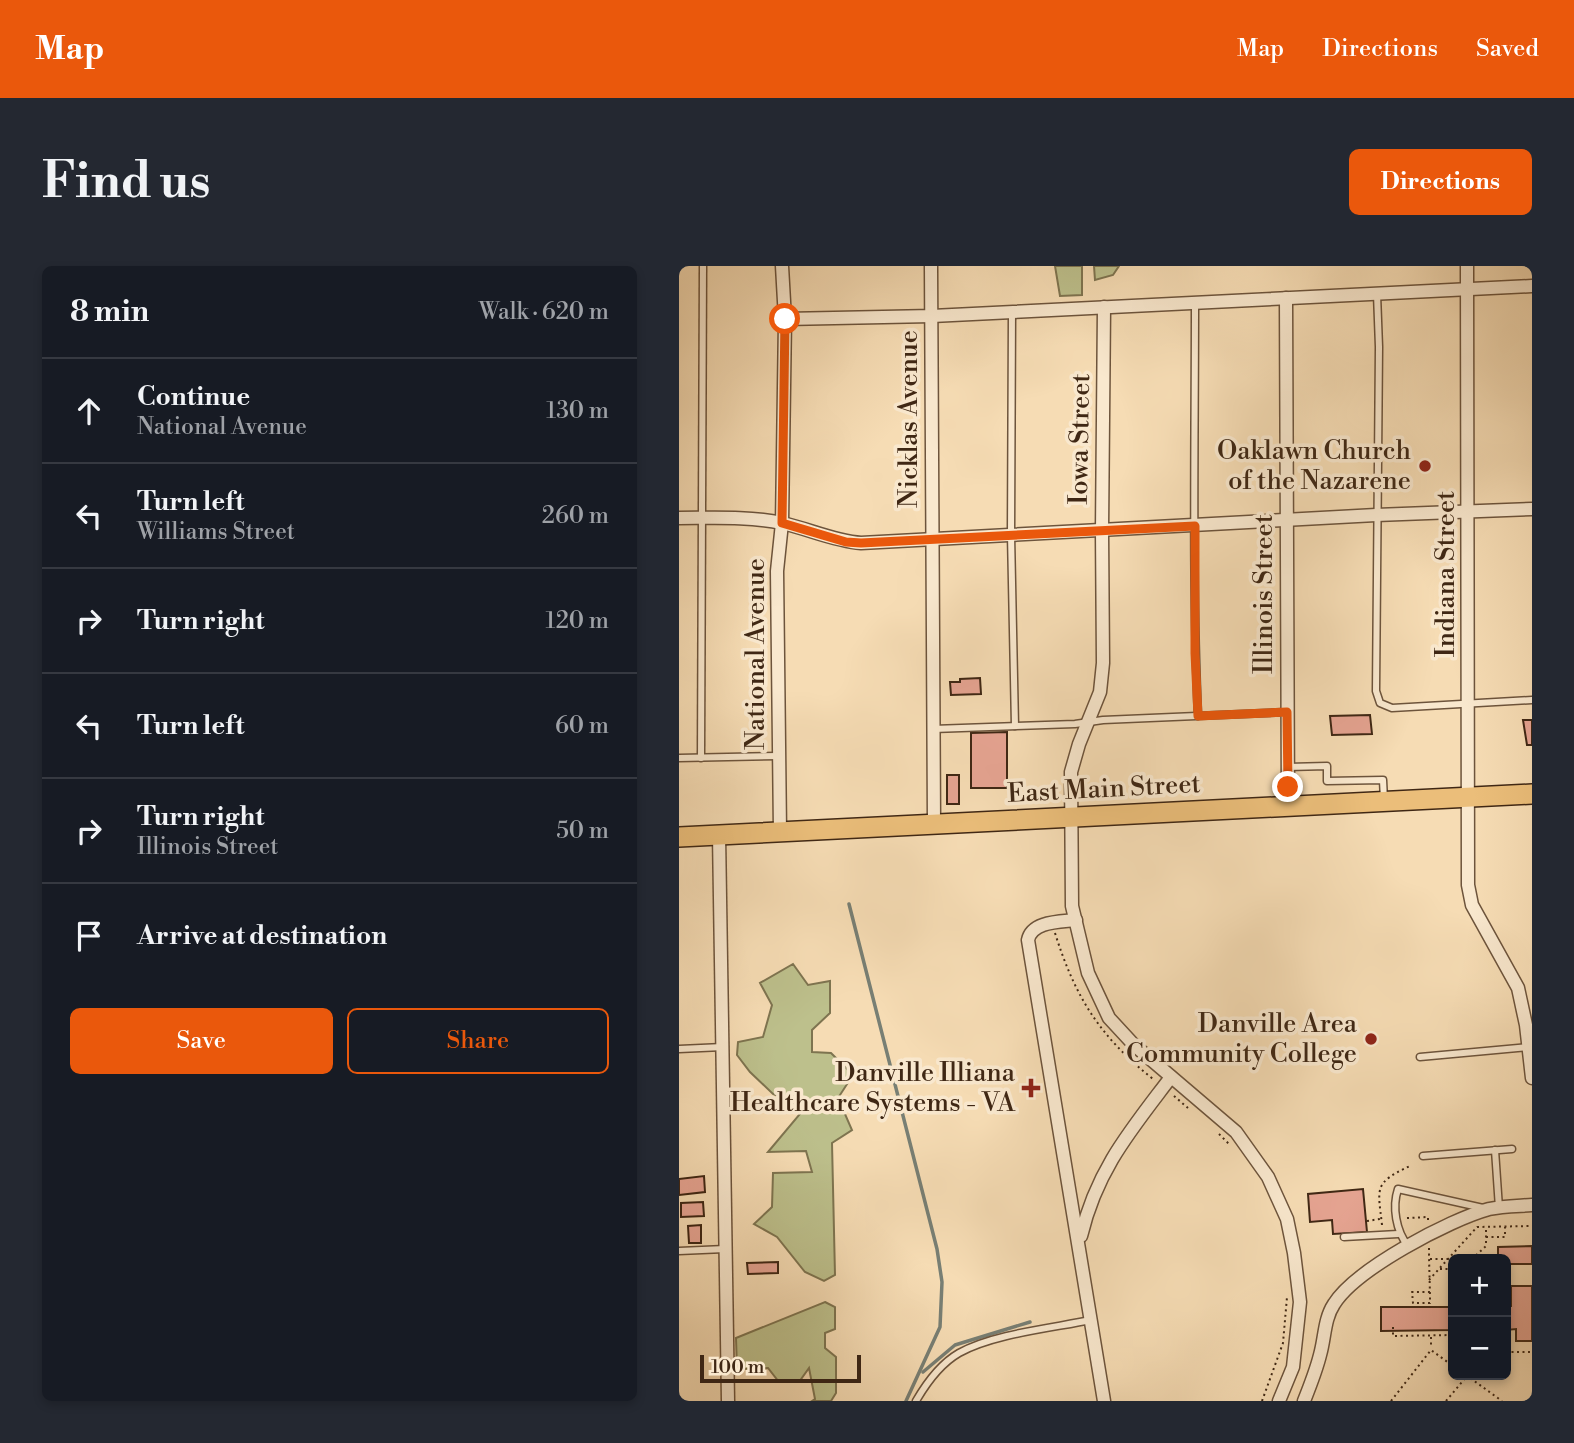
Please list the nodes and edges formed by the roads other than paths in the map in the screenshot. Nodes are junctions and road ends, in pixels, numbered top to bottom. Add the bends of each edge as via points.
1 (703, 266) edge
2 (782, 266) edge
3 (931, 266) edge
4 (1467, 266) edge
5 (1532, 286) edge
6 (1467, 289) junction
7 (1377, 295) junction
8 (1286, 298) junction
9 (1195, 302) junction
10 (1104, 307) junction
11 (1012, 311) junction
12 (932, 316) junction
13 (785, 319) junction
14 (1532, 509) edge
15 (1469, 512) junction
16 (1376, 515) junction
17 (679, 518) edge
18 (701, 518) junction
19 (1286, 521) junction
20 (782, 523) junction
21 (1195, 526) junction
22 (1102, 531) junction
23 (1011, 535) junction
24 (932, 539) junction
25 (1532, 700) edge
26 (1469, 704) junction
27 (1287, 712) junction
28 (1198, 716) junction
29 (1089, 722) junction
30 (1015, 726) junction
31 (933, 729) junction
32 (779, 756) junction
33 (679, 758) edge
34 (701, 758) junction
35 (1288, 767) junction
36 (1532, 794) edge
37 (1469, 797) junction
38 (1384, 802) junction
39 (1288, 806) junction
40 (1070, 817) junction
41 (934, 824) junction
42 (781, 832) junction
43 (719, 835) junction
44 (679, 837) edge
45 (1076, 920) junction
46 (723, 1047) junction
47 (1528, 1047) junction
48 (679, 1049) edge
49 (1420, 1058) dead end
50 (1532, 1078) edge
51 (1167, 1082) junction
52 (1512, 1149) dead end
53 (1495, 1150) junction
54 (1423, 1156) dead end
55 (1532, 1205) edge
56 (1494, 1209) junction
57 (1398, 1234) junction
58 (1344, 1237) dead end
59 (1079, 1243) junction
60 (1408, 1246) junction
61 (725, 1249) junction
62 (679, 1251) edge
63 (1091, 1320) junction
64 (727, 1401) edge
65 (916, 1401) edge
66 (1104, 1401) edge
67 (1279, 1401) edge
68 (1304, 1401) edge

1 - 18 lane
2 - 13 street, National Avenue
3 - 12 street, Nicklas Avenue
4 - 6 street, Indiana Street
5 - 6 street
6 - 7 street
6 - 15 street, Indiana Street
7 - 8 street
7 - 16 lane
8 - 9 street
8 - 19 street, Illinois Street
9 - 10 street
9 - 21 lane
10 - 11 street
10 - 22 street, Iowa Street
11 - 12 street
11 - 23 lane
12 - 13 street
12 - 24 street, Nicklas Avenue
13 - 20 street, National Avenue
14 - 15 street
15 - 16 street
15 - 26 street, Indiana Street
16 - 19 street
16 - 26 lane via 1376,691 1380,704 1392,708
17 - 18 street
18 - 20 street
18 - 34 lane
19 - 21 street
19 - 27 street, Illinois Street
20 - 24 street via 846,542
20 - 32 street, National Avenue via 777,571
21 - 22 street
21 - 28 lane
22 - 23 street
22 - 29 street, Iowa Street via 1103,663 1100,692
23 - 24 street
23 - 30 lane
24 - 31 street, Nicklas Avenue
25 - 26 lane
26 - 37 street, Indiana Street
27 - 28 lane
27 - 35 street, Illinois Street
28 - 29 lane
29 - 30 lane
29 - 40 street, Iowa Street via 1071,772
30 - 31 lane
31 - 41 street, Nicklas Avenue
32 - 34 lane
32 - 42 street, National Avenue
33 - 34 lane
35 - 38 lane via 1327,766 1327,781 1383,780
35 - 39 street, Illinois Street
36 - 37 main road, East Main Street
37 - 38 main road, East Main Street
37 - 47 street, Indiana Street via 1472,905 1518,988
38 - 39 main road, East Main Street
39 - 40 main road, East Main Street
40 - 41 main road, East Main Street
40 - 45 street, Iowa Street
41 - 42 main road, East Main Street
42 - 43 main road, East Main Street
43 - 44 main road, East Main Street
43 - 46 street
45 - 51 street, Iowa Street via 1089,974 1104,1009
45 - 59 street via 1036,928 1028,940
46 - 48 lane
46 - 61 street
47 - 49 lane
47 - 50 street, Indiana Street
51 - 59 street via 1105,1170 1088,1205
51 - 67 street, Iowa Street via 1236,1132 1268,1177 1287,1219 1300,1302 1293,1367
52 - 53 lane
53 - 54 lane
53 - 56 lane
55 - 56 street
56 - 57 lane via 1398,1189
56 - 60 street
57 - 58 lane
57 - 60 lane
59 - 63 street
60 - 68 street via 1334,1303
61 - 62 lane
61 - 64 street
63 - 65 lane via 1007,1337 959,1353 940,1368
63 - 66 street

